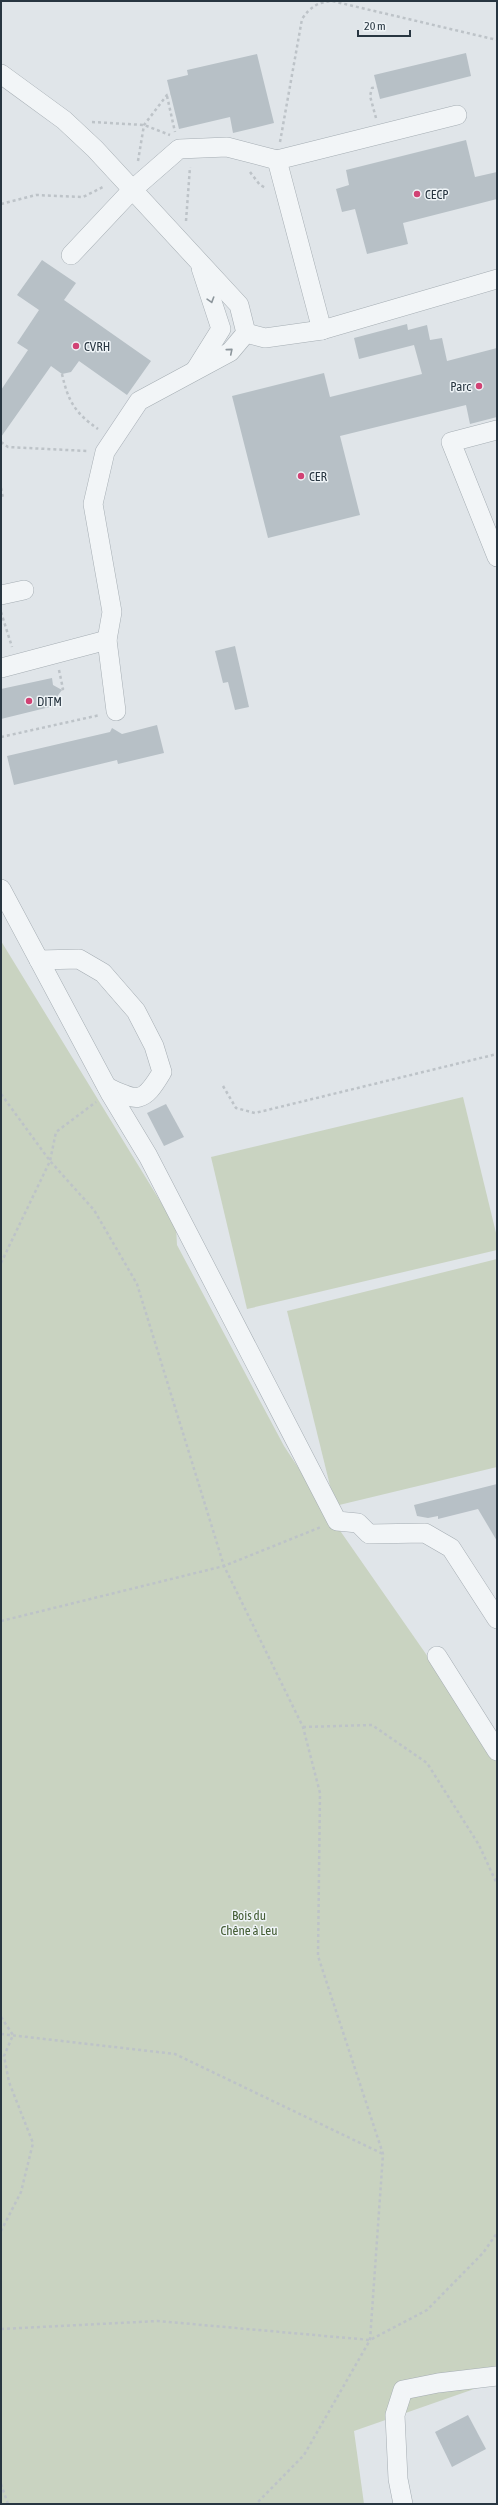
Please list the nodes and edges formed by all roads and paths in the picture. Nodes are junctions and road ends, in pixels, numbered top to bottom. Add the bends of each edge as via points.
1 (497, 40) edge
2 (1, 74) edge
3 (377, 87) dead end
4 (171, 94) dead end
5 (167, 95) junction
6 (457, 114) dead end
7 (171, 115) dead end
8 (64, 120) junction
9 (144, 125) junction
10 (380, 134) junction
11 (184, 142) junction
12 (277, 160) junction
13 (247, 168) dead end
14 (127, 184) junction
15 (287, 199) junction
16 (1, 204) edge
17 (185, 246) junction
18 (71, 256) dead end
19 (200, 262) junction
20 (497, 279) edge
21 (322, 330) junction
22 (246, 333) junction
23 (196, 369) junction
24 (62, 374) dead end
25 (497, 430) edge
26 (1, 442) edge
27 (109, 446) junction
28 (1, 488) edge
29 (3, 498) dead end
30 (497, 557) edge
31 (24, 590) dead end
32 (1, 595) edge
33 (1, 612) edge
34 (107, 640) junction
35 (58, 663) dead end
36 (9, 666) edge
37 (59, 690) dead end
38 (116, 710) joint
39 (1, 737) edge
40 (1, 889) edge
41 (39, 960) junction
42 (497, 1054) edge
43 (223, 1086) dead end
44 (108, 1090) junction
45 (1, 1094) edge
46 (50, 1161) junction
47 (1, 1263) edge
48 (337, 1521) junction
49 (224, 1566) junction
50 (497, 1619) edge
51 (1, 1621) edge
52 (437, 1656) dead end
53 (303, 1727) junction
54 (497, 1751) edge
55 (497, 1884) edge
56 (1, 2018) edge
57 (1, 2034) edge
58 (12, 2035) junction
59 (383, 2154) junction
60 (1, 2232) edge
61 (497, 2233) edge
62 (1, 2329) edge
63 (370, 2340) junction
64 (497, 2376) edge
65 (1, 2484) edge
66 (8, 2504) edge
67 (256, 2504) edge
68 (403, 2504) edge

1 - 12 path via 332,1 321,2 309,9 302,19
2 - 8 street
3 - 10 path via 372,88 370,96
4 - 5 path
5 - 7 path
5 - 9 path
6 - 10 street
8 - 9 path
8 - 14 street
9 - 11 path
9 - 14 path
10 - 12 street
11 - 12 street via 227,147
11 - 14 street via 180,149
11 - 17 path
12 - 15 street
13 - 15 path via 260,185
14 - 16 path via 82,197 36,195
14 - 17 street
14 - 18 street
15 - 21 street
17 - 19 street
19 - 22 street via 239,305
19 -> 23 street via 221,329
20 - 21 street
21 - 22 street via 266,338
23 -> 22 street via 230,352
23 - 27 street via 139,400
24 - 27 path via 66,396 83,419
25 - 30 street via 451,442
26 - 27 path via 8,447
27 - 34 street via 93,504 112,612
28 - 29 path
31 - 32 street
33 - 36 path
34 - 36 street
34 - 38 street
35 - 37 path via 63,689
38 - 39 path
40 - 41 street
41 - 44 street
41 - 44 street via 80,959 103,973 136,1011 154,1046 162,1072 152,1088 140,1097 132,1099
42 - 43 path via 255,1113 236,1108
44 - 46 path via 56,1132
44 - 48 street via 148,1156
45 - 46 path
46 - 47 path
46 - 49 path via 94,1210 137,1284
48 - 49 path
48 - 50 street via 358,1523 369,1534 425,1533 451,1548
49 - 51 path
49 - 53 path
52 - 54 street
53 - 55 path via 372,1725 427,1763 478,1845
53 - 59 path via 320,1793 318,1956
56 - 58 path
57 - 58 path
58 - 59 path via 175,2054
58 - 60 path via 4,2056 9,2082 32,2143 21,2192
59 - 63 path
61 - 63 path via 483,2253 427,2310
62 - 63 path via 158,2321
63 - 67 path via 304,2455
64 - 68 street via 438,2382 404,2390 395,2415 398,2479
65 - 66 path

